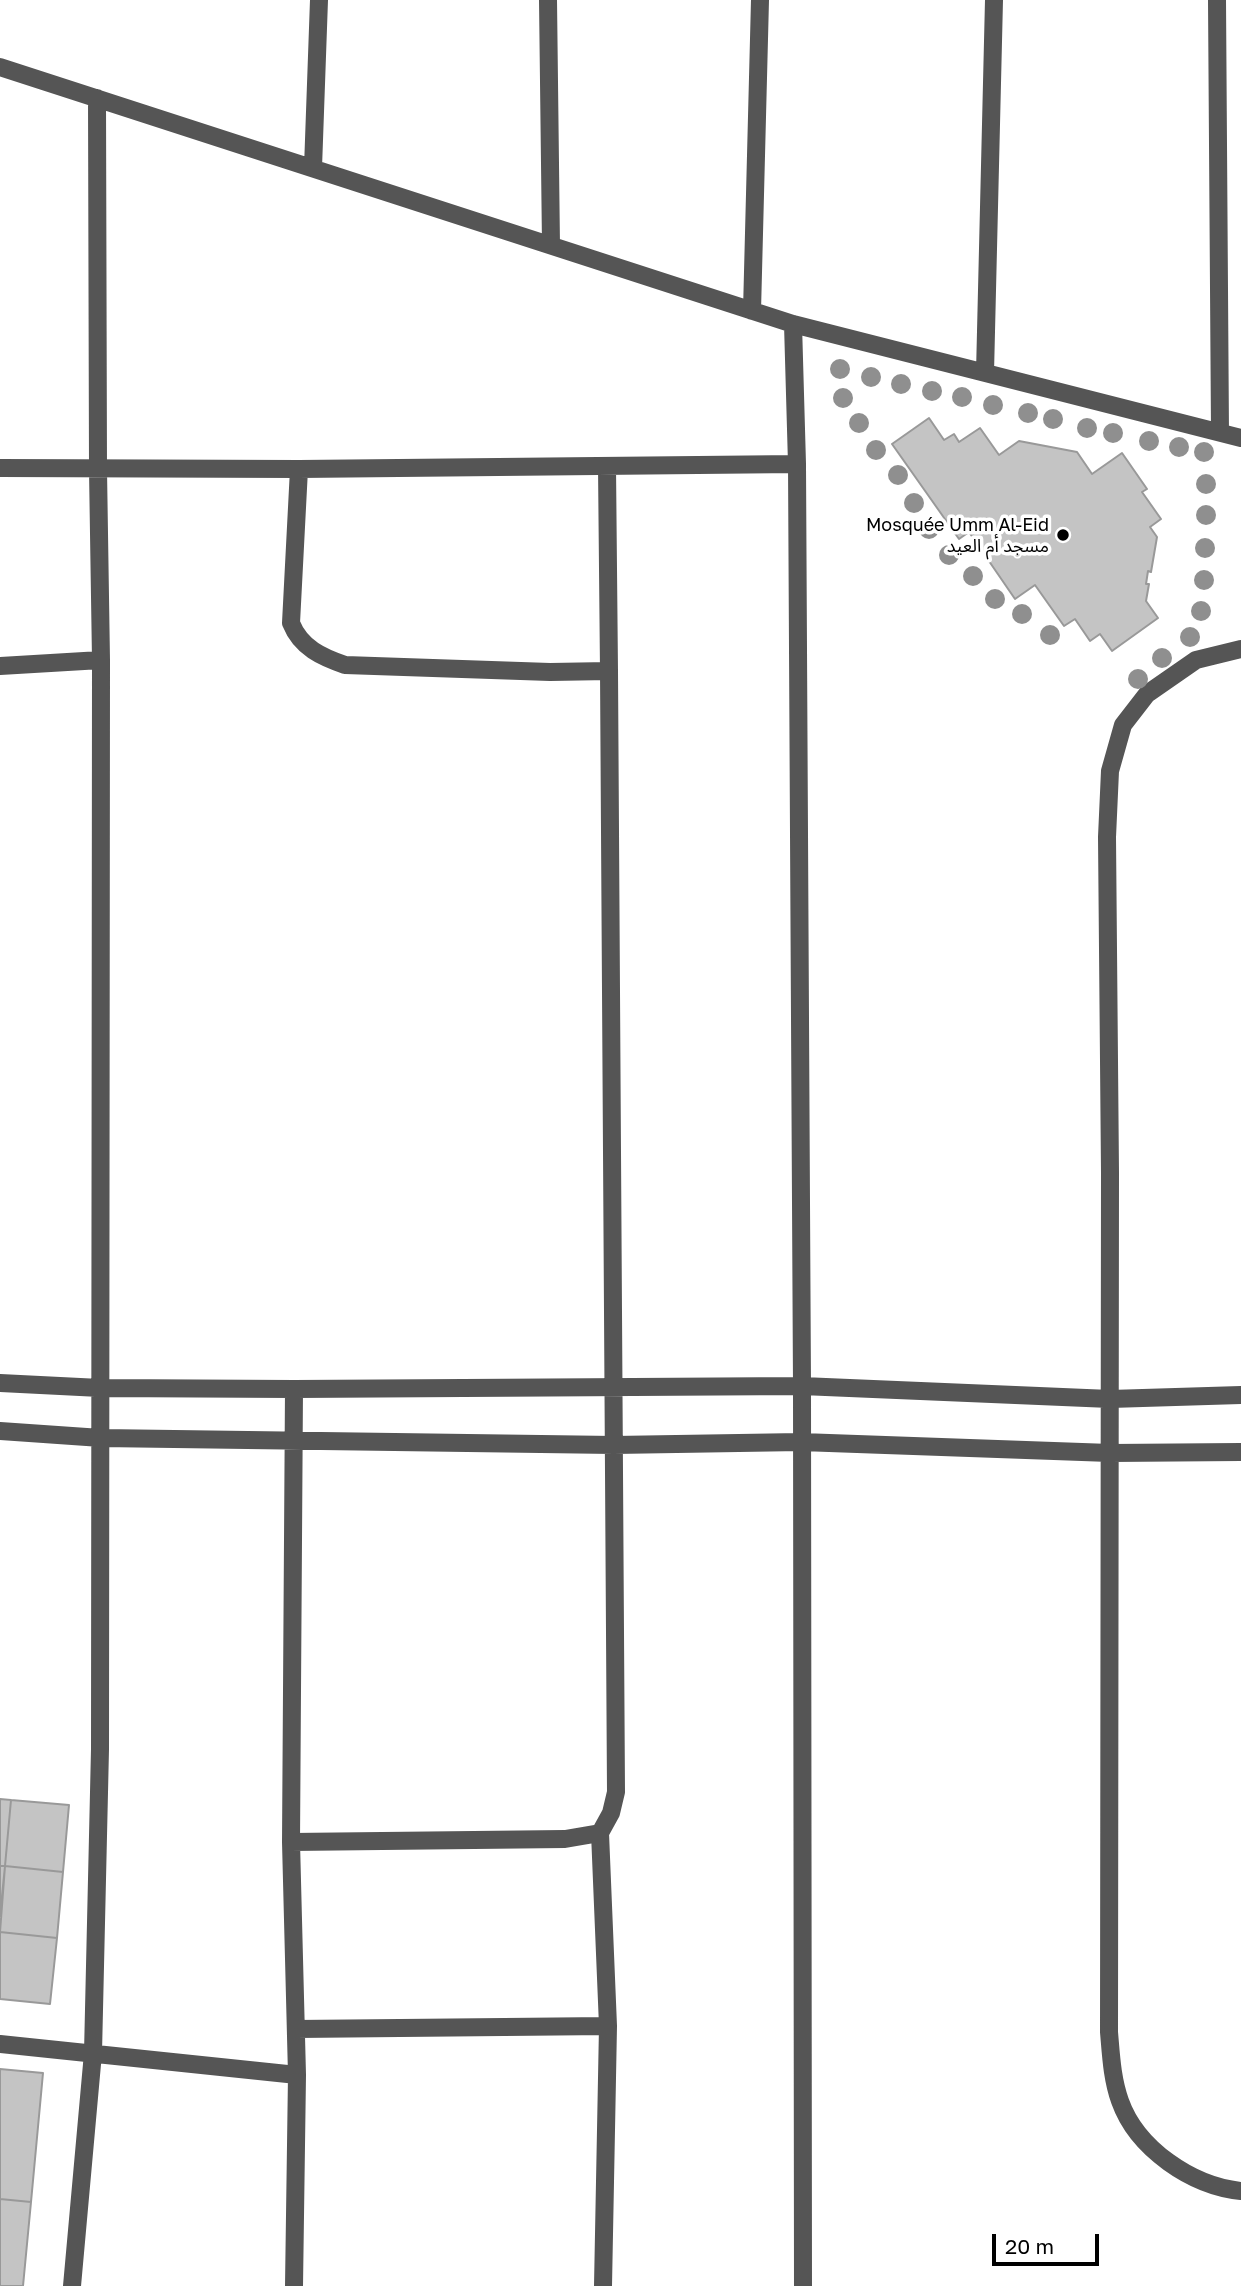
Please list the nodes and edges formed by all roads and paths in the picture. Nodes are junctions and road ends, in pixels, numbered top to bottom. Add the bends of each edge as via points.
1 (319, 0) edge
2 (548, 0) edge
3 (760, 0) edge
4 (995, 0) edge
5 (1217, 0) edge
6 (0, 67) edge
7 (97, 98) junction
8 (313, 168) junction
9 (551, 245) junction
10 (752, 311) junction
11 (793, 324) junction
12 (985, 373) junction
13 (1220, 432) junction
14 (1241, 438) edge
15 (797, 464) junction
16 (607, 466) junction
17 (0, 468) edge
18 (299, 469) junction
19 (98, 470) junction
20 (1241, 649) edge
21 (101, 660) junction
22 (0, 666) edge
23 (609, 671) junction
24 (0, 1382) edge
25 (613, 1387) junction
26 (802, 1387) junction
27 (100, 1388) junction
28 (295, 1389) junction
29 (1241, 1395) edge
30 (1110, 1399) junction
31 (0, 1431) edge
32 (101, 1438) junction
33 (294, 1441) junction
34 (801, 1442) junction
35 (614, 1445) junction
36 (1241, 1452) edge
37 (1110, 1453) junction
38 (600, 1833) junction
39 (291, 1842) junction
40 (608, 2026) junction
41 (296, 2029) junction
42 (0, 2044) edge
43 (93, 2053) junction
44 (297, 2075) junction
45 (1241, 2191) edge
46 (72, 2286) edge
47 (294, 2286) edge
48 (603, 2286) edge
49 (803, 2286) edge

1 - 8 street
2 - 9 street
3 - 10 street
4 - 12 street
5 - 13 street
6 - 7 street
7 - 8 street
7 - 19 street
8 - 9 street
9 - 10 street
10 - 11 street
11 - 12 street
11 - 15 street
12 - 13 street
13 - 14 street
15 - 16 street
15 - 26 street
16 - 18 street
16 - 23 street
17 - 19 street
18 - 19 street
18 - 23 street via 291,623 296,636 319,656 345,665
19 - 21 street
20 - 30 street via 1196,660 1147,694 1123,725 1110,771
21 - 22 street
21 - 27 street
23 - 25 street
24 - 27 street
25 - 26 street
25 - 28 street
25 - 35 street
26 - 30 street
26 - 34 street
27 - 28 street
27 - 32 street
28 - 33 street
29 - 30 street
30 - 37 street
31 - 32 street
32 - 33 street
32 - 43 street
33 - 35 street
33 - 39 street
34 - 35 street
34 - 37 street
34 - 49 street
35 - 38 street via 616,1792
36 - 37 street
37 - 45 street via 1109,2032 1114,2079 1139,2135 1158,2154 1186,2173
38 - 39 street via 565,1839
38 - 40 street
39 - 41 street
40 - 41 street
40 - 48 street
41 - 44 street
42 - 43 street
43 - 44 street
43 - 46 street
44 - 47 street

